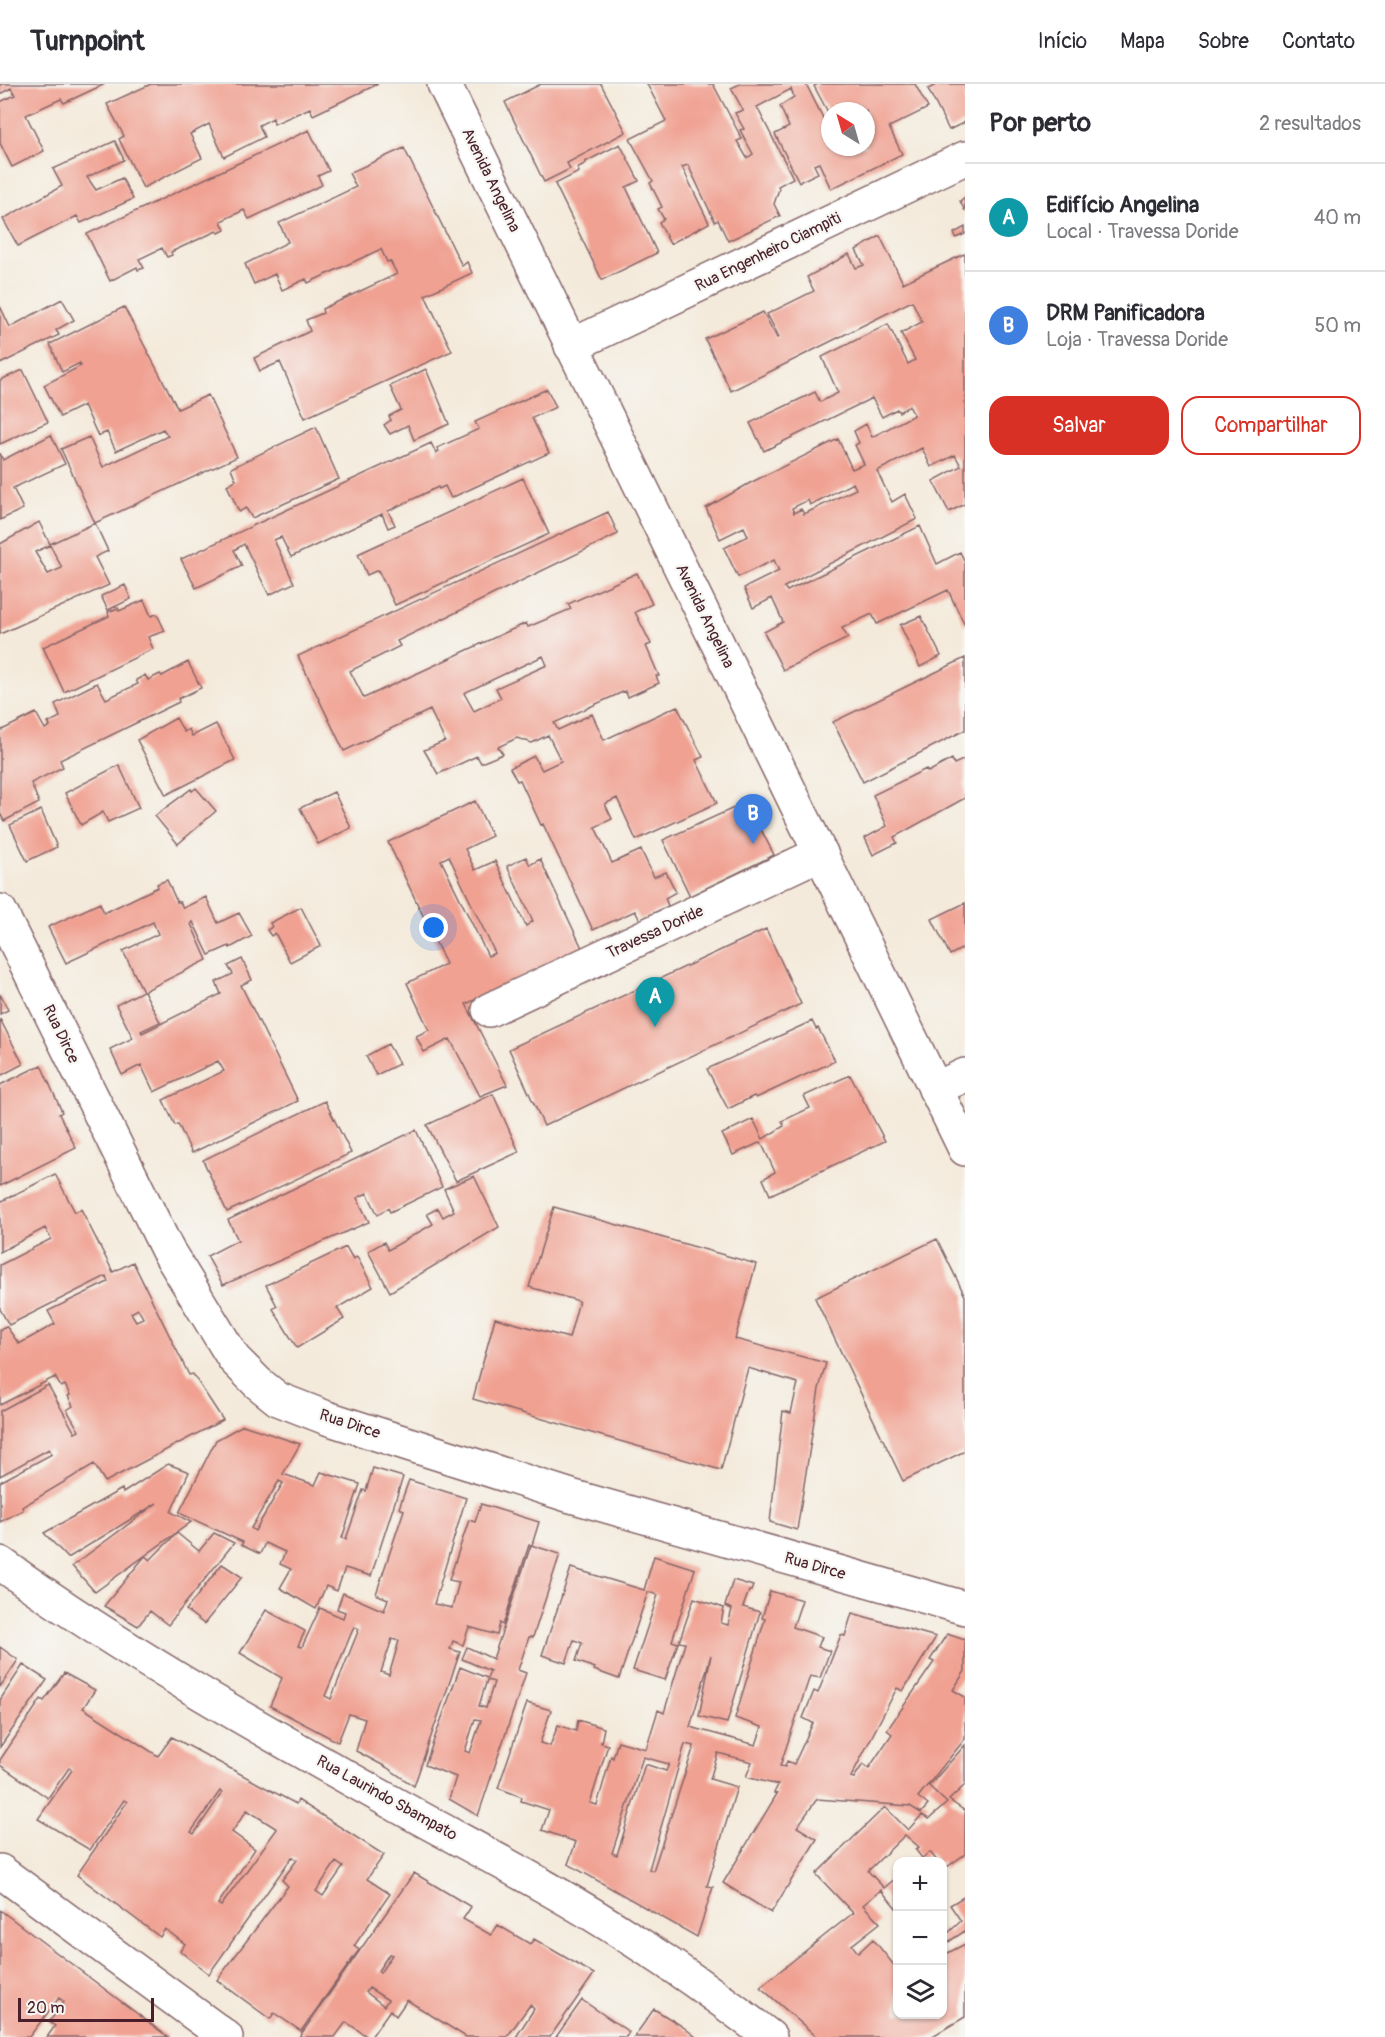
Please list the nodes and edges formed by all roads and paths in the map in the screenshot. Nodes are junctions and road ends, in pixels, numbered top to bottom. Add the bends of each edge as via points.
1 (444, 84) edge
2 (965, 158) edge
3 (571, 346) junction
4 (821, 854) junction
5 (0, 911) edge
6 (489, 1010) dead end
7 (965, 1075) edge
8 (935, 1089) junction
9 (965, 1149) edge
10 (0, 1563) edge
11 (965, 1608) edge
12 (0, 1871) edge
13 (226, 2037) edge
14 (770, 2037) edge

1 - 3 street, Avenida Angelina
2 - 3 street, Rua Engenheiro Ciampiti
3 - 4 street, Avenida Angelina
4 - 6 street, Travessa Doride
4 - 8 street, Avenida Angelina
5 - 11 street, Rua Dirce via 167,1249 234,1359 278,1399 571,1496
7 - 8 street
8 - 9 street, Avenida Angelina
10 - 14 street, Rua Laurindo Sbampato via 50,1599 184,1682 547,1887 714,1994
12 - 13 street

